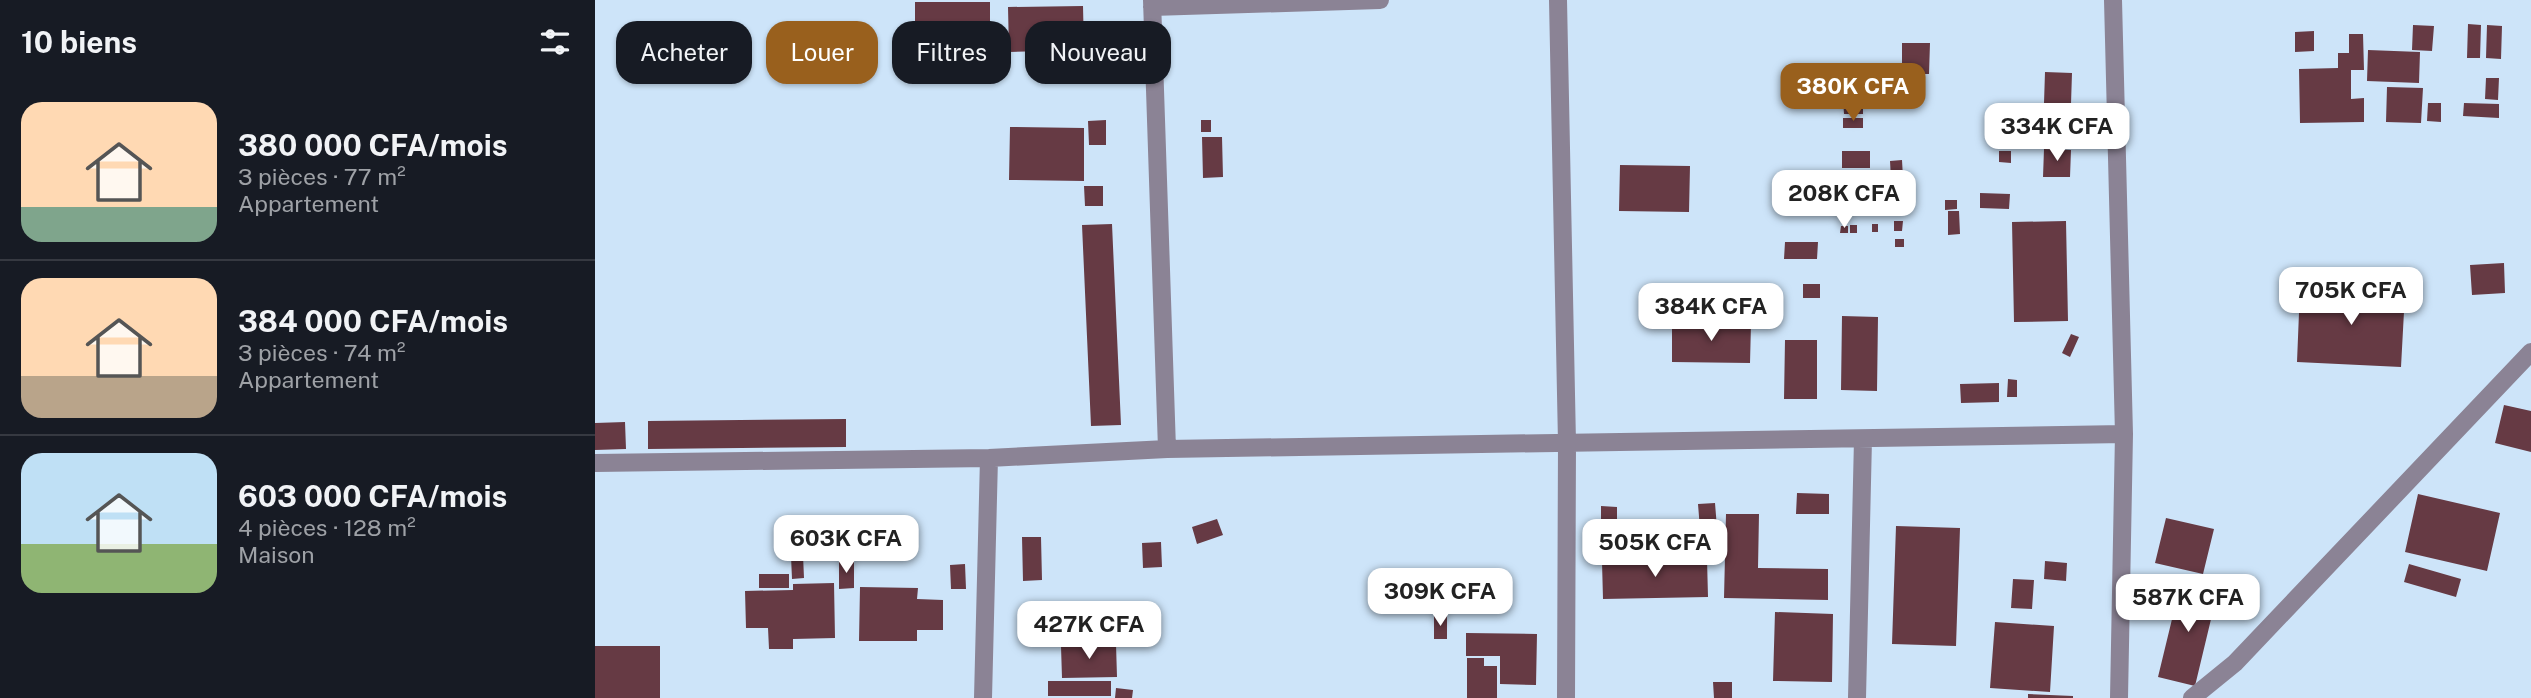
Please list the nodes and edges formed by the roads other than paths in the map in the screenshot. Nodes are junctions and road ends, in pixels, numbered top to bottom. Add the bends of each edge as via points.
1 (1380, 0) edge
2 (1558, 0) edge
3 (2113, 0) edge
4 (1152, 4) edge
5 (2531, 352) edge
6 (2124, 434) junction
7 (1863, 439) junction
8 (1567, 443) junction
9 (1167, 449) junction
10 (989, 458) junction
11 (595, 463) edge
12 (983, 698) edge
13 (1566, 698) edge
14 (1857, 698) edge
15 (2119, 698) edge
16 (2192, 698) edge

1 - 4 street
2 - 8 street
3 - 6 street
4 - 9 street
5 - 16 street via 2235,663
6 - 7 street
6 - 15 street
7 - 8 street
7 - 14 street
8 - 9 street
8 - 13 street
9 - 10 street
10 - 11 street
10 - 12 street

